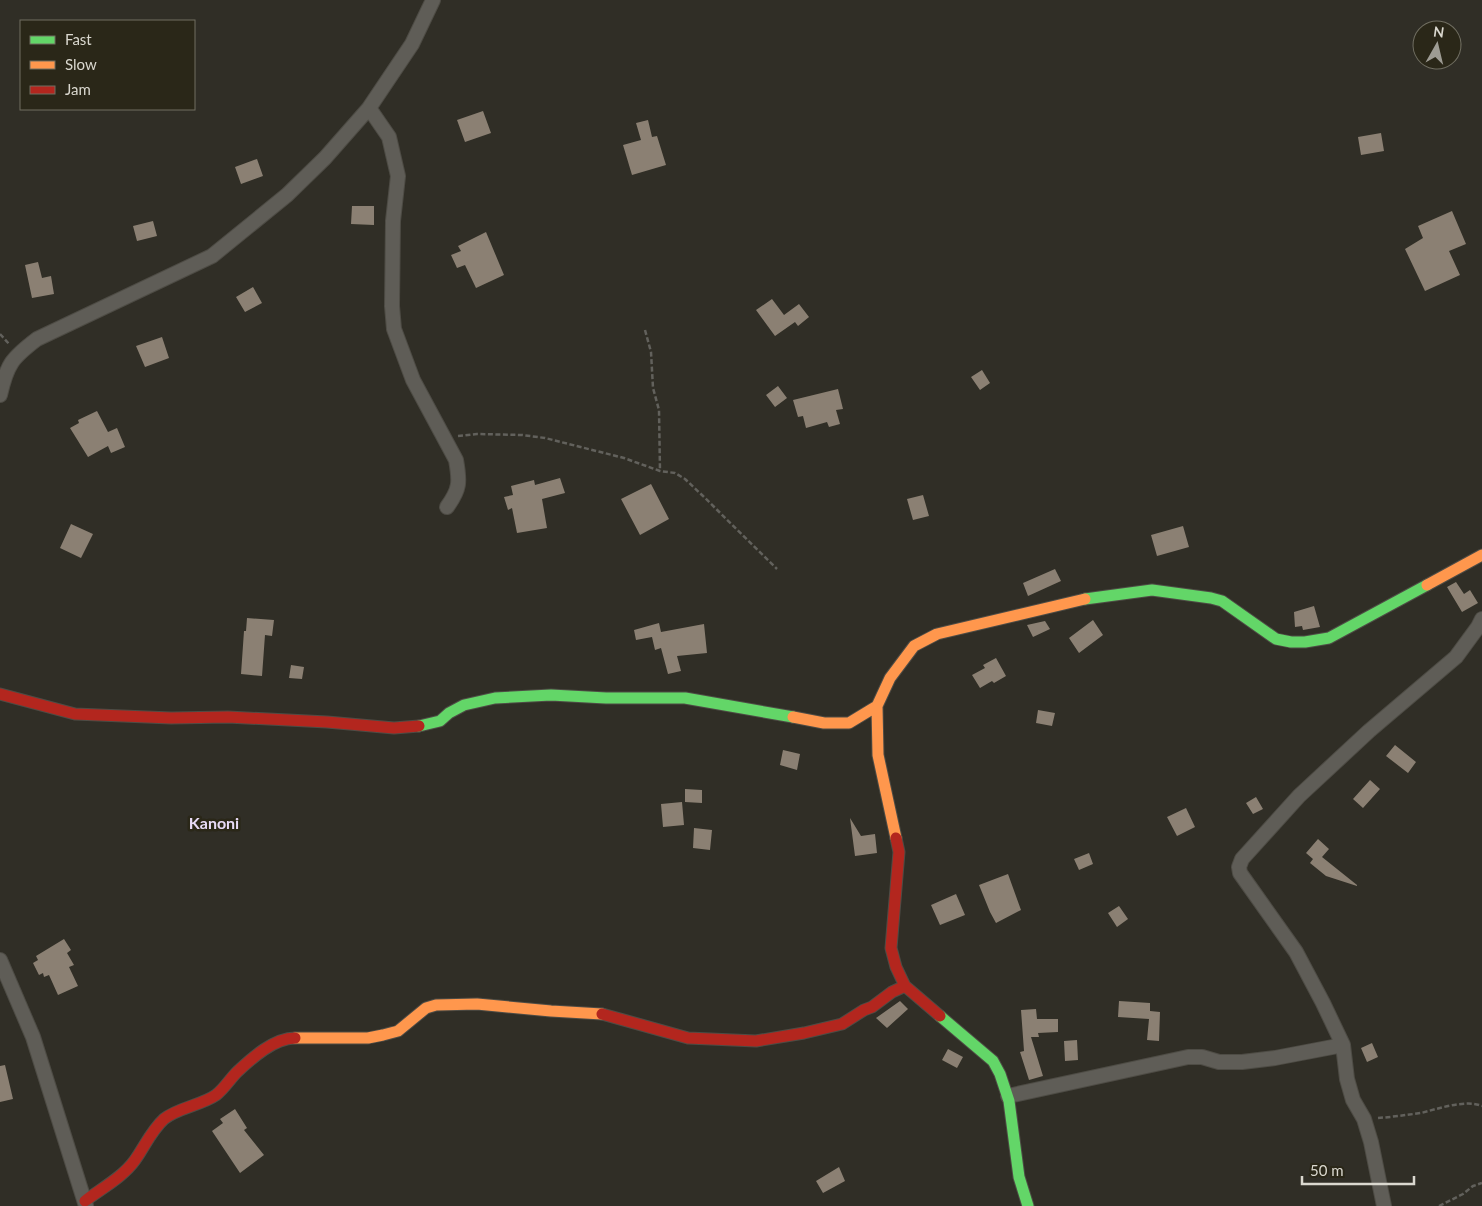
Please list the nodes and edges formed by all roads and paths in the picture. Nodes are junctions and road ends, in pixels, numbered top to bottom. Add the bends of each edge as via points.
1 (433, 0) edge
2 (369, 108) junction
3 (645, 330) dead end
4 (0, 395) edge
5 (444, 437) junction
6 (660, 471) junction
7 (447, 507) dead end
8 (1482, 555) edge
9 (777, 569) dead end
10 (1482, 619) edge
11 (0, 694) edge
12 (877, 706) junction
13 (0, 960) edge
14 (905, 986) junction
15 (1343, 1045) junction
16 (1008, 1096) junction
17 (1482, 1106) edge
18 (1364, 1120) junction
19 (1482, 1183) edge
20 (85, 1204) edge
21 (1028, 1206) edge
22 (1384, 1206) edge
23 (1440, 1206) edge

1 - 2 street via 412,44
2 - 4 street via 287,195 212,256 36,339 10,364
2 - 5 street via 389,137 398,176 393,221 394,329 413,380
3 - 6 path via 653,388 660,410
5 - 6 path via 477,434 545,438 624,458
5 - 7 street via 456,460 458,475 456,493
6 - 9 path via 675,473 685,479
8 - 12 street via 1329,638 1305,642 1276,639 1222,601 1152,590 1094,597 937,634 914,646 890,678
10 - 15 street via 1456,657 1299,796 1239,867 1240,873 1296,952
11 - 12 street via 75,714 228,717 394,728 440,721 464,705 495,698 551,694 685,698 824,723 849,723
12 - 14 street via 878,755 898,852 891,948
13 - 20 street via 33,1036
14 - 16 street via 993,1061 1001,1073
14 - 20 street via 842,1024 756,1041 688,1038 594,1012 477,1004 436,1004 426,1008 398,1031 368,1038 286,1038 270,1045 237,1072 216,1095 165,1118 122,1176
15 - 16 street via 1242,1062 1188,1057
15 - 18 street via 1347,1078
16 - 21 street via 1018,1174
17 - 18 path via 1443,1107
18 - 22 street
19 - 23 path

